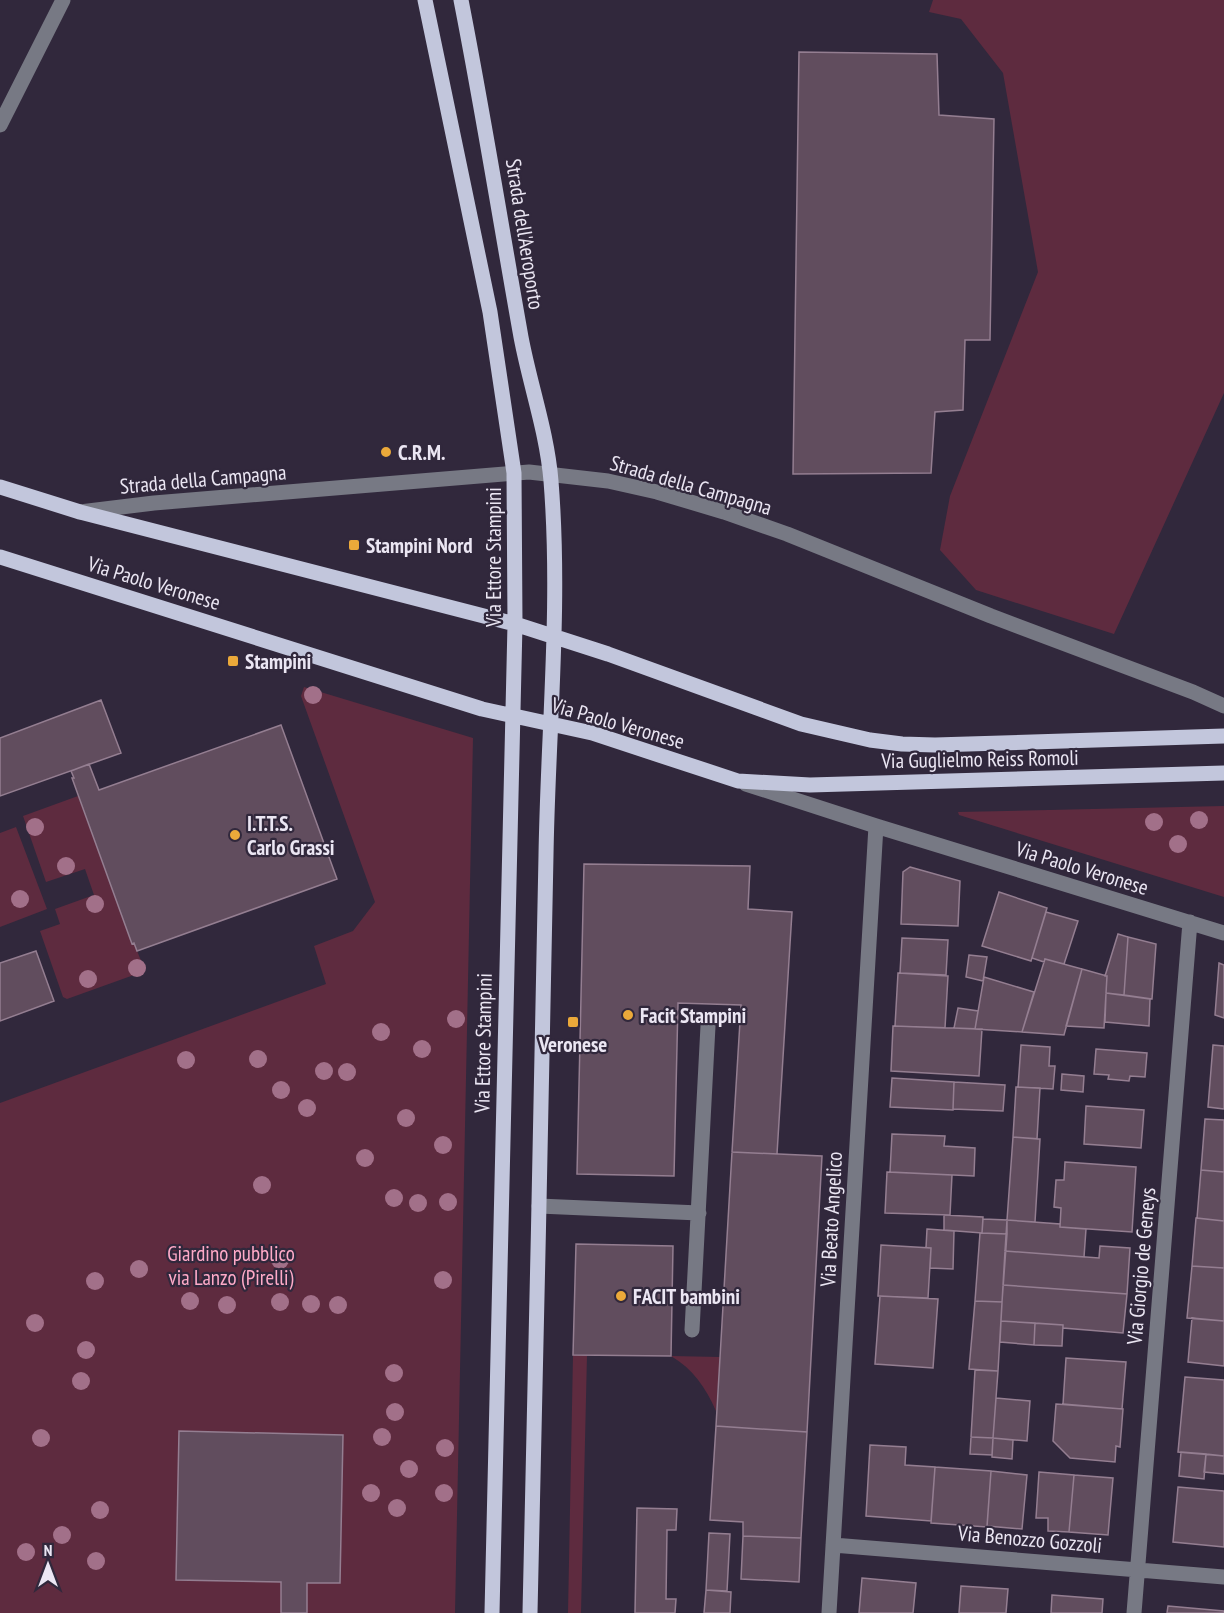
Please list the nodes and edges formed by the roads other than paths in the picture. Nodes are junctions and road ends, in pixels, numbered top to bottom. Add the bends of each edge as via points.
1 (63, 0) edge
2 (425, 0) edge
3 (462, 0) edge
4 (0, 125) edge
5 (514, 473) junction
6 (551, 474) junction
7 (0, 487) edge
8 (80, 512) junction
9 (0, 557) edge
10 (515, 624) junction
11 (555, 637) junction
12 (1224, 706) edge
13 (512, 717) junction
14 (551, 724) junction
15 (1224, 736) edge
16 (1224, 773) edge
17 (738, 781) junction
18 (876, 826) junction
19 (1190, 922) junction
20 (1224, 933) edge
21 (708, 1026) dead end
22 (539, 1206) junction
23 (699, 1213) junction
24 (692, 1330) dead end
25 (833, 1545) junction
26 (1138, 1569) junction
27 (1224, 1577) edge
28 (492, 1613) edge
29 (530, 1613) edge
30 (829, 1613) edge
31 (1134, 1613) edge

1 - 4 street
2 - 5 main road via 490,312
3 - 6 main road, Strada dell'Aeroporto via 522,343
5 - 6 street, Strada della Campagna
5 - 8 street, Strada della Campagna
5 - 10 main road, Via Ettore Stampini
6 - 11 main road
6 - 12 street, Strada della Campagna via 657,492 787,534
7 - 8 main road
8 - 10 main road
9 - 13 main road, Via Paolo Veronese
10 - 11 main road
10 - 13 main road, Via Ettore Stampini
11 - 14 main road
11 - 15 main road, Via Guglielmo Reiss Romoli via 801,723 870,740 976,744
13 - 14 main road, Via Paolo Veronese
13 - 28 main road, Via Ettore Stampini
14 - 17 main road, Via Paolo Veronese via 592,733
14 - 22 main road
16 - 17 main road, Via Guglielmo Reiss Romoli via 810,785
17 - 18 street, Via Paolo Veronese
18 - 19 street, Via Paolo Veronese
18 - 25 street, Via Beato Angelico
19 - 20 street, Via Paolo Veronese
19 - 26 street, Via Giorgio de Geneys
21 - 23 street
22 - 23 street
22 - 29 main road
23 - 24 street
25 - 26 street, Via Benozzo Gozzoli
25 - 30 street, Via Beato Angelico
26 - 27 street, Via Benozzo Gozzoli
26 - 31 street, Via Giorgio de Geneys

